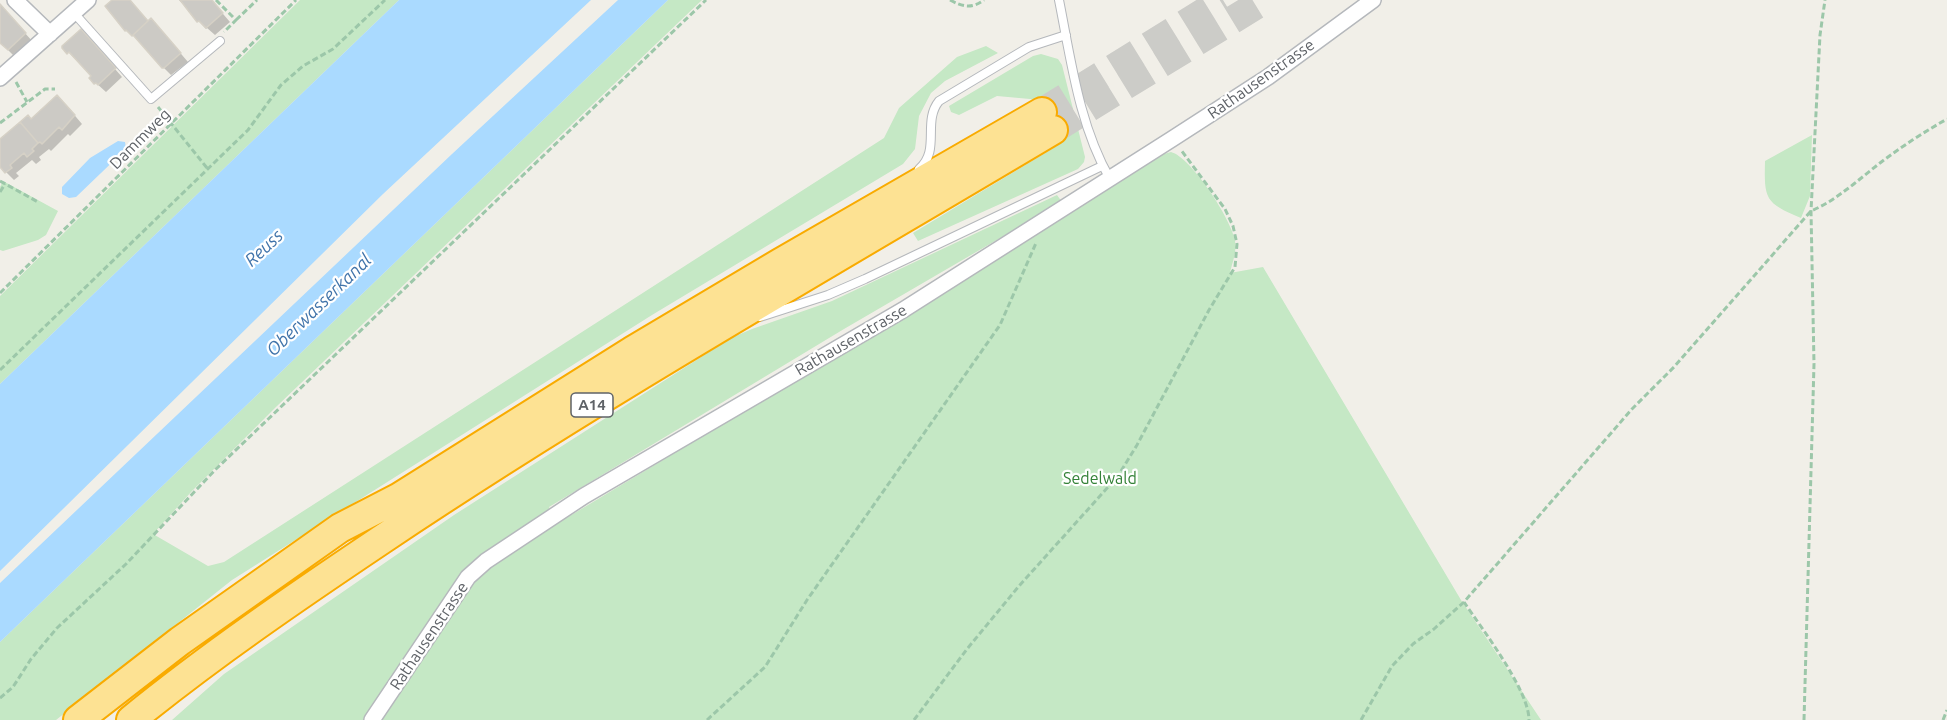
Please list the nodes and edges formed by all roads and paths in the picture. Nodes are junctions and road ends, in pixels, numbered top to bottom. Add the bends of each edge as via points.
1 (15, 0) edge
2 (88, 0) edge
3 (216, 0) edge
4 (257, 0) edge
5 (296, 0) edge
6 (385, 0) edge
7 (706, 0) edge
8 (950, 0) edge
9 (984, 0) edge
10 (1059, 0) edge
11 (1373, 0) edge
12 (1825, 0) edge
13 (74, 13) junction
14 (236, 20) junction
15 (50, 34) junction
16 (1066, 35) junction
17 (220, 41) joint
18 (7, 78) edge
19 (55, 89) dead end
20 (151, 99) junction
21 (27, 102) junction
22 (1947, 119) edge
23 (0, 123) edge
24 (172, 124) junction
25 (1172, 139) junction
26 (207, 168) junction
27 (915, 172) dead end
28 (1106, 172) junction
29 (0, 181) edge
30 (5, 184) junction
31 (0, 192) edge
32 (38, 202) dead end
33 (1811, 211) junction
34 (1046, 219) junction
35 (800, 240) dead end
36 (780, 263) junction
37 (0, 293) edge
38 (718, 329) junction
39 (0, 370) edge
40 (398, 498) junction
41 (1464, 602) junction
42 (0, 698) edge
43 (1947, 711) edge
44 (78, 720) edge
45 (96, 720) edge
46 (131, 720) edge
47 (372, 720) edge
48 (706, 720) edge
49 (914, 720) edge
50 (1361, 720) edge
51 (1529, 720) edge
52 (1804, 720) edge
53 (1943, 720) edge

1 - 15 street
2 - 13 street
3 - 14 path
4 - 14 path
5 - 24 path, Dammweg
6 - 26 path via 333,49 303,66 281,85 248,130
7 - 42 path via 216,469 126,564 57,628
8 - 9 path via 962,7
10 - 16 lane
11 - 25 street, Rathausenstrasse via 1268,77
12 - 33 path
13 - 15 street
13 - 20 lane
14 - 17 path via 220,36
15 - 18 street
16 - 27 lane via 1029,47 939,101 930,120 929,155
16 - 28 lane via 1091,141
17 - 20 lane
18 - 21 path
19 - 21 path via 45,89
20 - 24 path
21 - 23 path
22 - 33 path
24 - 26 path
24 - 37 path, Dammweg
25 - 28 street, Rathausenstrasse
25 - 49 path via 1225,209 1237,244 1235,267 1118,476 1019,586
26 - 39 path
28 - 34 street, Rathausenstrasse
28 - 38 lane via 828,296
29 - 30 path
30 - 31 path
30 - 32 path
33 - 41 path
33 - 52 path via 1814,364
34 - 47 street, Rathausenstrasse via 903,310 584,496 486,561 468,577
34 - 48 path via 1000,325 807,600 765,667
35 - 36 lane
36 - 38 highway, A14 via 1047,121
36 - 40 highway, A14 via 571,388
38 - 46 highway, A14 via 449,495 254,628
40 - 44 highway, A14 via 340,528 180,641
40 - 45 highway, A14
41 - 50 path via 1392,666
41 - 51 path via 1517,684
43 - 53 path

